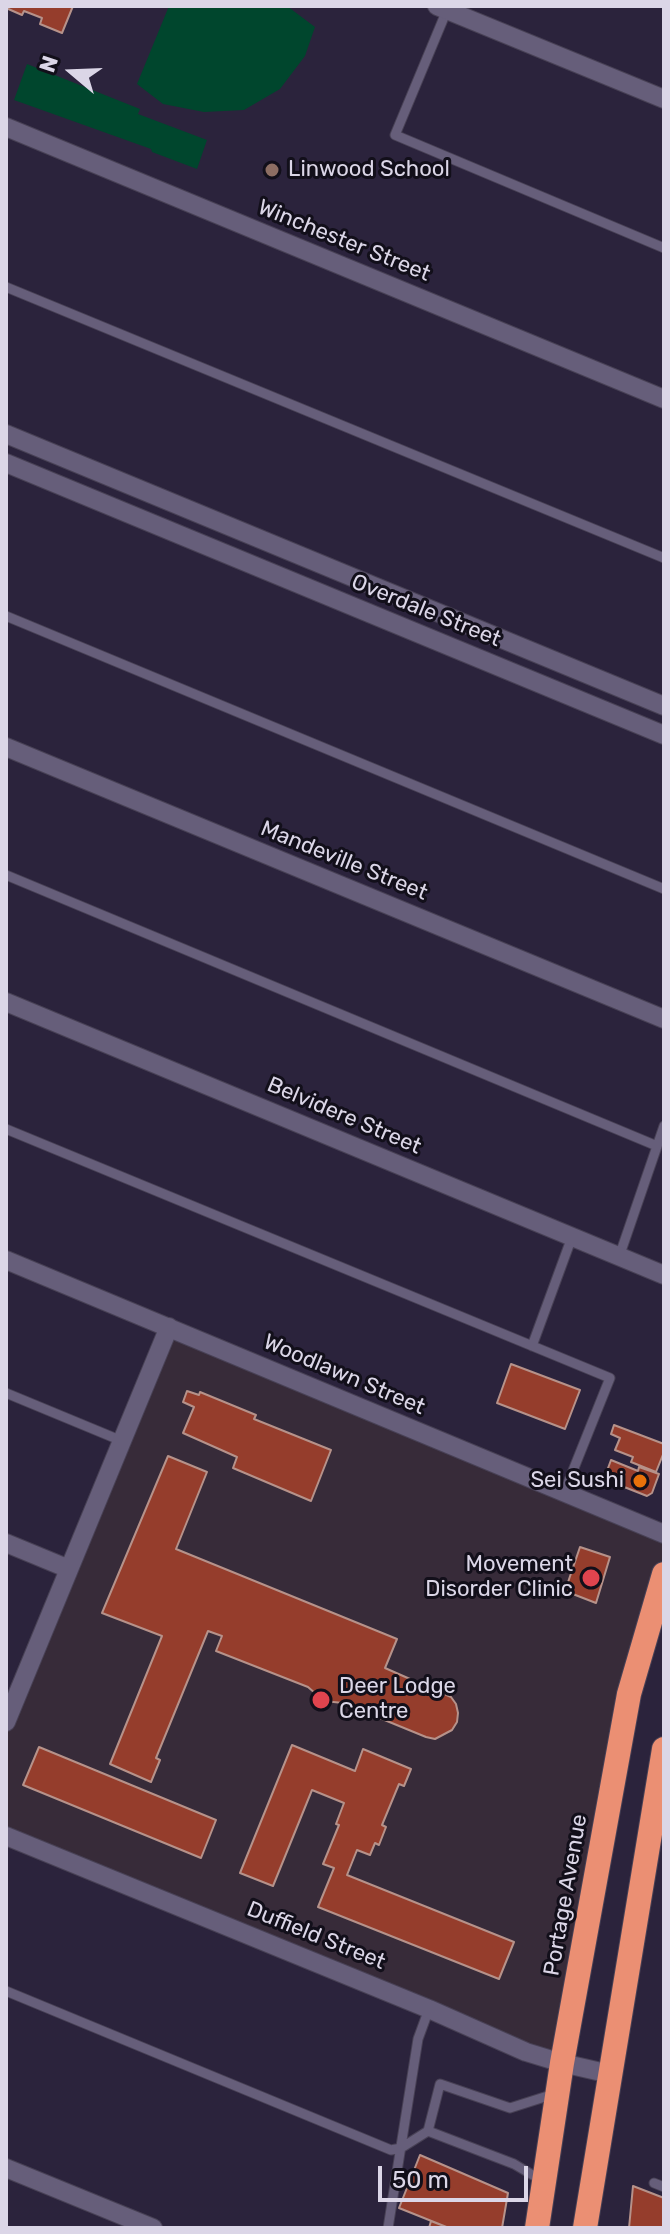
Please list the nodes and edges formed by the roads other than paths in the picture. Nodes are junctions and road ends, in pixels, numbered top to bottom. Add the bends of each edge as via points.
1 (442, 8) edge
2 (664, 99) edge
3 (6, 127) edge
4 (664, 248) edge
5 (6, 287) edge
6 (664, 399) edge
7 (6, 434) edge
8 (6, 463) edge
9 (180, 506) junction
10 (170, 531) junction
11 (664, 558) edge
12 (6, 616) edge
13 (664, 706) edge
14 (664, 735) edge
15 (6, 747) edge
16 (6, 875) edge
17 (664, 889) edge
18 (6, 1002) edge
19 (664, 1019) edge
20 (664, 1126) edge
21 (6, 1129) edge
22 (657, 1146) junction
23 (572, 1237) junction
24 (619, 1257) junction
25 (6, 1260) edge
26 (664, 1275) edge
27 (169, 1327) junction
28 (532, 1346) junction
29 (6, 1393) edge
30 (122, 1441) junction
31 (563, 1493) junction
32 (664, 1534) edge
33 (6, 1543) edge
34 (69, 1569) junction
35 (664, 1574) edge
36 (12, 1693) edge
37 (6, 1722) edge
38 (664, 1749) edge
39 (6, 1836) edge
40 (6, 1991) edge
41 (429, 2009) junction
42 (562, 2063) junction
43 (610, 2074) junction
44 (558, 2093) junction
45 (428, 2131) junction
46 (401, 2148) junction
47 (6, 2168) edge
48 (544, 2181) junction
49 (654, 2183) dead end
50 (664, 2187) edge
51 (153, 2228) edge
52 (388, 2228) edge
53 (537, 2228) edge
54 (585, 2228) edge

1 - 2 street
1 - 4 lane via 395,135
3 - 6 street, Winchester Street
5 - 11 lane
7 - 9 street, Overdale Street
8 - 10 street, Overdale Street
9 - 10 street
9 - 13 street, Overdale Street
10 - 14 street, Overdale Street
12 - 17 lane
15 - 19 street, Mandeville Street
16 - 22 lane
18 - 23 street, Belvidere Street
20 - 22 lane
21 - 28 lane
22 - 24 lane
23 - 24 street, Belvidere Street
23 - 28 lane
24 - 26 street, Belvidere Street
25 - 27 street, Woodlawn Street
27 - 30 street
27 - 31 street, Woodlawn Street
28 - 31 lane via 610,1378
29 - 30 lane
30 - 34 street
31 - 32 street, Woodlawn Street
33 - 34 street
34 - 36 street
35 - 42 highway, Portage Avenue via 629,1694
36 - 37 street
38 - 43 highway
39 - 41 street, Duffield Street
40 - 46 lane via 391,2150
41 - 42 street, Duffield Street
41 - 46 lane via 418,2039
42 - 43 street, Duffield Street
42 - 44 highway, Portage Avenue
43 - 54 highway
44 - 45 lane via 510,2108 440,2084
44 - 48 highway, Portage Avenue
45 - 46 lane
45 - 48 lane
46 - 52 lane
47 - 51 street
48 - 53 highway, Portage Avenue
49 - 50 lane

